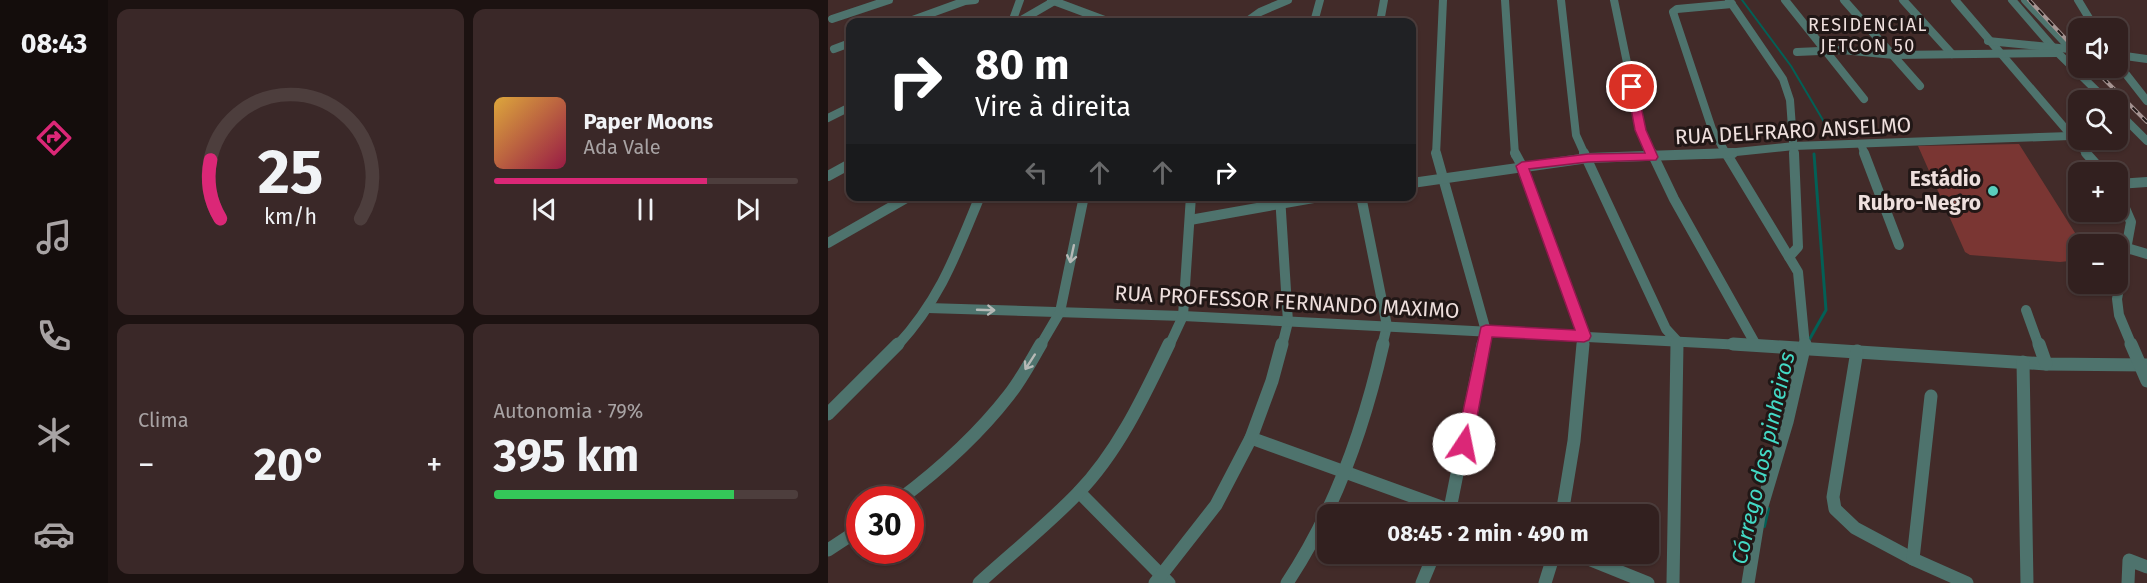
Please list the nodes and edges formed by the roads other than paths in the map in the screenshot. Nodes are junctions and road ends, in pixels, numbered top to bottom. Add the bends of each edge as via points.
1 (889, 0) edge
2 (975, 0) edge
3 (1020, 0) edge
4 (1287, 0) edge
5 (1320, 0) edge
6 (1384, 0) edge
7 (1443, 0) edge
8 (1505, 0) edge
9 (1561, 0) edge
10 (1614, 0) edge
11 (1785, 0) edge
12 (1844, 0) edge
13 (1903, 0) edge
14 (1955, 0) edge
15 (2012, 0) edge
16 (2025, 0) edge
17 (2078, 0) edge
18 (965, 1) edge
19 (1053, 1) edge
20 (1730, 2) edge
21 (1088, 15) junction
22 (918, 18) edge
23 (1013, 18) edge
24 (1025, 18) edge
25 (1084, 18) edge
26 (1097, 18) edge
27 (1252, 18) edge
28 (1315, 18) edge
29 (1381, 18) edge
30 (2089, 18) edge
31 (832, 19) dead end
32 (1988, 41) junction
33 (2068, 43) edge
34 (846, 44) edge
35 (834, 49) dead end
36 (1826, 50) junction
37 (2056, 50) junction
38 (2068, 50) edge
39 (1797, 52) dead end
40 (1952, 54) junction
41 (1999, 54) junction
42 (1894, 55) junction
43 (2128, 56) edge
44 (2147, 59) edge
45 (2128, 77) edge
46 (1920, 86) dead end
47 (2096, 90) edge
48 (1864, 99) dead end
49 (2147, 101) edge
50 (846, 109) edge
51 (828, 118) edge
52 (2128, 122) edge
53 (2068, 134) edge
54 (2068, 136) edge
55 (2147, 141) edge
56 (1861, 144) junction
57 (1794, 146) junction
58 (2083, 150) edge
59 (1725, 154) junction
60 (1652, 157) junction
61 (1588, 158) junction
62 (2094, 162) edge
63 (846, 165) edge
64 (1522, 166) junction
65 (831, 171) edge
66 (1443, 179) junction
67 (1416, 182) edge
68 (2147, 182) edge
69 (2128, 183) edge
70 (901, 201) edge
71 (978, 201) edge
72 (1083, 201) edge
73 (1191, 201) edge
74 (1276, 201) edge
75 (1280, 201) edge
76 (1362, 201) edge
77 (2128, 215) edge
78 (1190, 220) junction
79 (2128, 242) edge
80 (828, 243) edge
81 (1899, 244) dead end
82 (2128, 248) edge
83 (2147, 254) edge
84 (1789, 257) junction
85 (2118, 294) edge
86 (928, 308) junction
87 (2025, 310) dead end
88 (1060, 312) junction
89 (1182, 315) junction
90 (1288, 321) junction
91 (1387, 326) junction
92 (1486, 331) junction
93 (1584, 336) junction
94 (1677, 341) junction
95 (1756, 345) junction
96 (1805, 348) junction
97 (1857, 351) junction
98 (2023, 362) junction
99 (2046, 364) junction
100 (2144, 365) edge
101 (2147, 381) edge
102 (1931, 396) dead end
103 (828, 414) edge
104 (1251, 438) junction
105 (1345, 471) junction
106 (918, 486) edge
107 (1079, 492) junction
108 (1431, 504) edge
109 (1456, 504) edge
110 (1564, 504) edge
111 (846, 538) edge
112 (828, 550) edge
113 (1913, 559) junction
114 (1430, 564) edge
115 (1551, 564) edge
116 (1601, 564) edge
117 (2147, 567) edge
118 (1162, 581) edge
119 (979, 583) edge
120 (1287, 583) edge
121 (1422, 583) edge
122 (1545, 583) edge
123 (1648, 583) edge
124 (1673, 583) edge
125 (1748, 583) edge
126 (1967, 583) edge
127 (2027, 583) edge
128 (2128, 583) edge

1 - 31 street
2 - 18 street
3 - 23 street
4 - 27 street
5 - 28 street
6 - 29 street
7 - 66 street via 1436,156
8 - 64 street via 1515,154
9 - 61 street via 1576,135
10 - 60 street via 1641,130
11 - 36 street
12 - 42 street
13 - 40 street
14 - 32 street
15 - 37 street
16 - 33 street
17 - 30 street
18 - 22 street
19 - 21 street
19 - 24 street
20 - 57 street via 1783,79 1790,100
20 - 59 street via 1673,12 1712,129
21 - 25 street
21 - 26 street
32 - 37 street
32 - 41 street
34 - 35 street
36 - 39 street
36 - 42 street
36 - 48 street
37 - 38 street
37 - 41 street
37 - 47 street
40 - 41 street
40 - 42 street
41 - 53 street
42 - 46 street
43 - 44 street
45 - 49 street
50 - 51 street
52 - 55 street
54 - 56 street, RUA DELFRARO ANSELMO
56 - 57 street, RUA DELFRARO ANSELMO
56 - 81 street
57 - 59 street, RUA DELFRARO ANSELMO
57 - 84 street via 1798,247
58 - 62 street
59 - 60 street, RUA DELFRARO ANSELMO
59 - 84 street
60 - 61 street, RUA DELFRARO ANSELMO
60 - 95 street
61 - 64 street, RUA DELFRARO ANSELMO
61 - 94 street via 1666,329
63 - 65 street
64 - 66 street, RUA DELFRARO ANSELMO
64 - 93 street
66 - 67 street, RUA DELFRARO ANSELMO
66 - 92 street
68 - 69 street
70 - 80 street
71 - 86 street
72 -> 88 street
73 - 78 street
74 - 78 street
75 - 90 street
76 - 91 street
77 - 79 street
78 - 89 street
82 - 83 street
84 - 96 street via 1798,272
85 - 100 street via 2119,315
86 -> 88 street, RUA PROFESSOR FERNANDO MAXIMO
86 - 103 street via 907,335
87 - 99 street
88 - 89 street, RUA PROFESSOR FERNANDO MAXIMO
88 -> 106 street via 1010,394 974,436
89 - 90 street, RUA PROFESSOR FERNANDO MAXIMO
89 - 107 street via 1117,442
90 - 91 street, RUA PROFESSOR FERNANDO MAXIMO
90 - 104 street
91 - 92 street, RUA PROFESSOR FERNANDO MAXIMO
91 - 105 street via 1369,404
92 - 93 street, RUA PROFESSOR FERNANDO MAXIMO
92 - 109 street
93 - 94 street, RUA PROFESSOR FERNANDO MAXIMO
93 - 110 street
94 - 95 street, RUA PROFESSOR FERNANDO MAXIMO
94 - 124 street
95 - 96 street, RUA PROFESSOR FERNANDO MAXIMO
96 - 97 street, RUA PROFESSOR FERNANDO MAXIMO
96 - 125 street via 1760,516
97 - 98 street, RUA PROFESSOR FERNANDO MAXIMO
97 - 113 street via 1833,497 1835,509 1855,528
98 - 99 street, RUA PROFESSOR FERNANDO MAXIMO
98 - 127 street
99 - 100 street, RUA PROFESSOR FERNANDO MAXIMO
100 - 101 street
102 - 113 street
104 - 105 street
104 - 118 street via 1216,505
105 - 108 street
105 - 120 street
107 - 118 street
107 - 119 street
111 - 112 street
113 - 126 street
114 - 121 street
115 - 122 street
116 - 123 street
117 - 128 street via 2129,560

